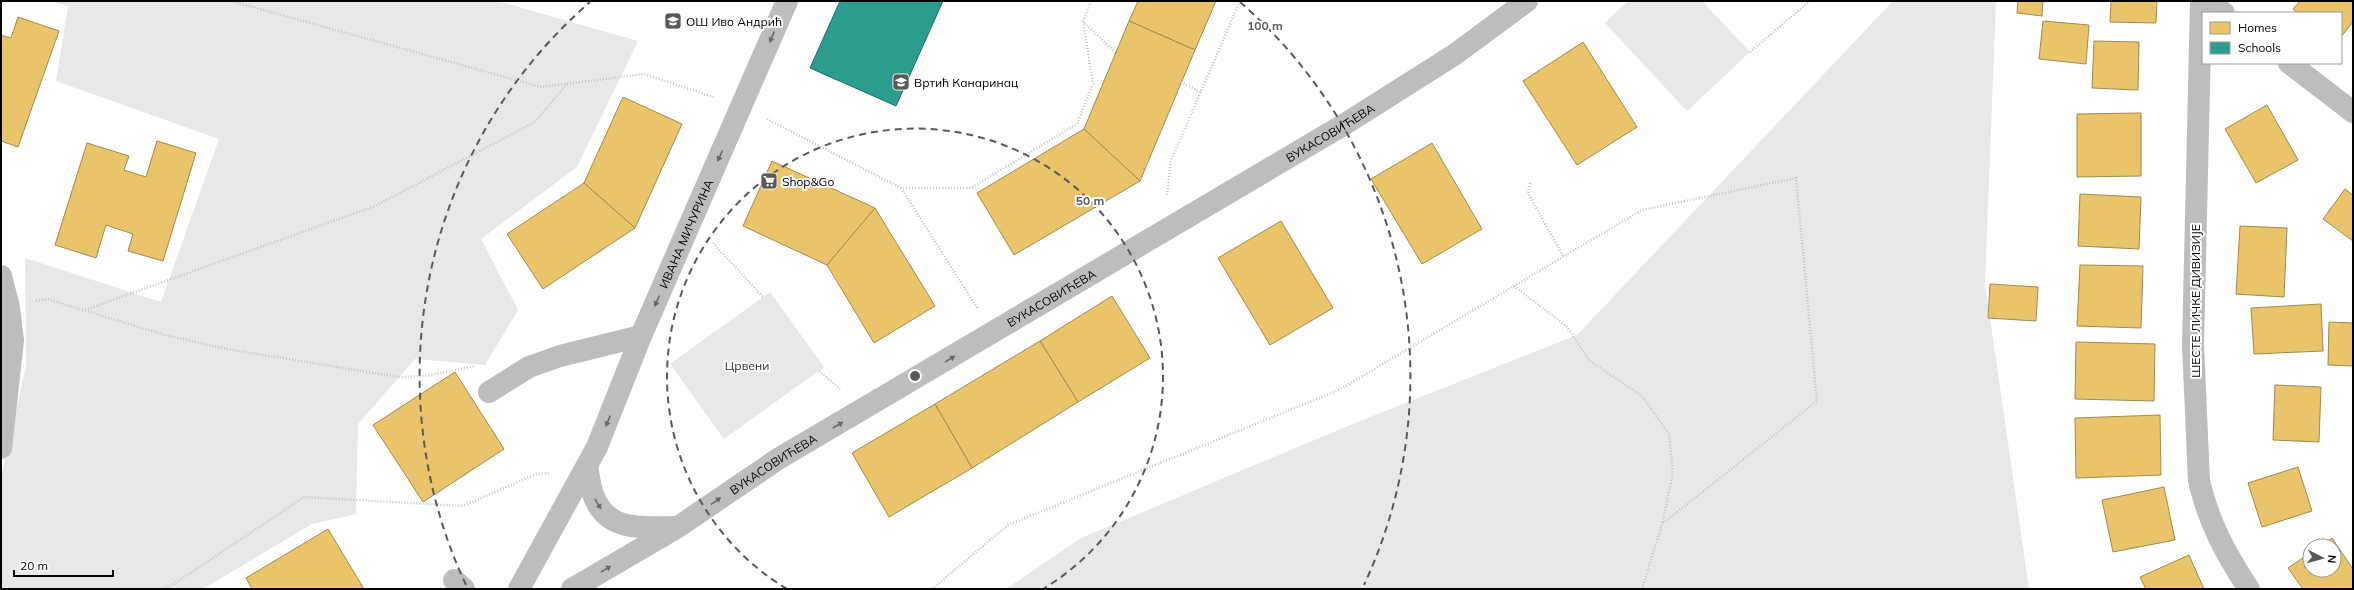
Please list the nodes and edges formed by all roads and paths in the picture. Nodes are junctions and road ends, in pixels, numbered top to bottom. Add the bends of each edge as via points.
1 (231, 1) edge
2 (787, 1) edge
3 (1091, 1) edge
4 (1240, 1) edge
5 (1527, 1) edge
6 (1810, 1) edge
7 (2201, 1) edge
8 (2208, 1) edge
9 (2223, 12) edge
10 (1083, 22) junction
11 (1750, 52) dead end
12 (1116, 53) dead end
13 (2290, 64) edge
14 (1180, 82) dead end
15 (568, 84) junction
16 (1201, 92) junction
17 (742, 106) junction
18 (2353, 112) edge
19 (1171, 161) dead end
20 (1530, 183) dead end
21 (900, 188) junction
22 (692, 221) junction
23 (1564, 256) junction
24 (1, 276) edge
25 (1514, 286) junction
26 (764, 297) dead end
27 (9, 307) junction
28 (85, 310) junction
29 (993, 333) junction
30 (641, 336) junction
31 (478, 366) dead end
32 (489, 392) dead end
33 (1, 448) edge
34 (587, 467) junction
35 (1662, 524) junction
36 (678, 526) junction
37 (162, 589) edge
38 (519, 589) edge
39 (572, 589) edge
40 (932, 589) edge
41 (1642, 589) edge
42 (2248, 589) edge

1 - 15 path via 541,87
2 -> 17 street, ИВАНА МИЧУРИНА
3 - 10 path
4 - 16 path
5 - 29 street, ВУКАСОВИЋЕВА via 1454,55 1345,124
6 - 11 path
7 - 42 street, ШЕСТЕ ЛИЧКЕ ДИВИЗИЈЕ via 2193,345 2199,481 2221,546
8 - 9 street
10 - 12 path
10 - 21 path via 1094,84 1077,124 971,188
13 - 18 street
14 - 16 path
15 - 17 path via 644,74
15 - 28 path via 535,122 375,206
16 - 19 path
17 - 21 path
17 -> 22 street, ИВАНА МИЧУРИНА
20 - 23 path via 1528,193
21 - 29 path
22 - 26 path
22 -> 30 street, ИВАНА МИЧУРИНА
23 - 25 path
23 - 35 path via 1642,210 1796,178 1817,401
24 - 27 street
25 - 35 path via 1566,326 1590,361 1642,396 1669,434 1673,473
25 - 40 path via 1339,390 1008,525
27 - 28 path via 47,299
27 - 33 street via 13,340
28 - 31 path via 165,335 227,349 399,377 425,376
36 -> 29 street, ВУКАСОВИЋЕВА via 778,459
30 - 32 street via 560,356 535,365
30 -> 34 street, ИВАНА МИЧУРИНА
34 -> 36 street via 593,495 602,510 616,522 633,528
34 - 37 path via 534,475 463,506 304,497 172,585
34 - 38 street, ИВАНА МИЧУРИНА
35 - 41 path
39 -> 36 street, ВУКАСОВИЋЕВА

